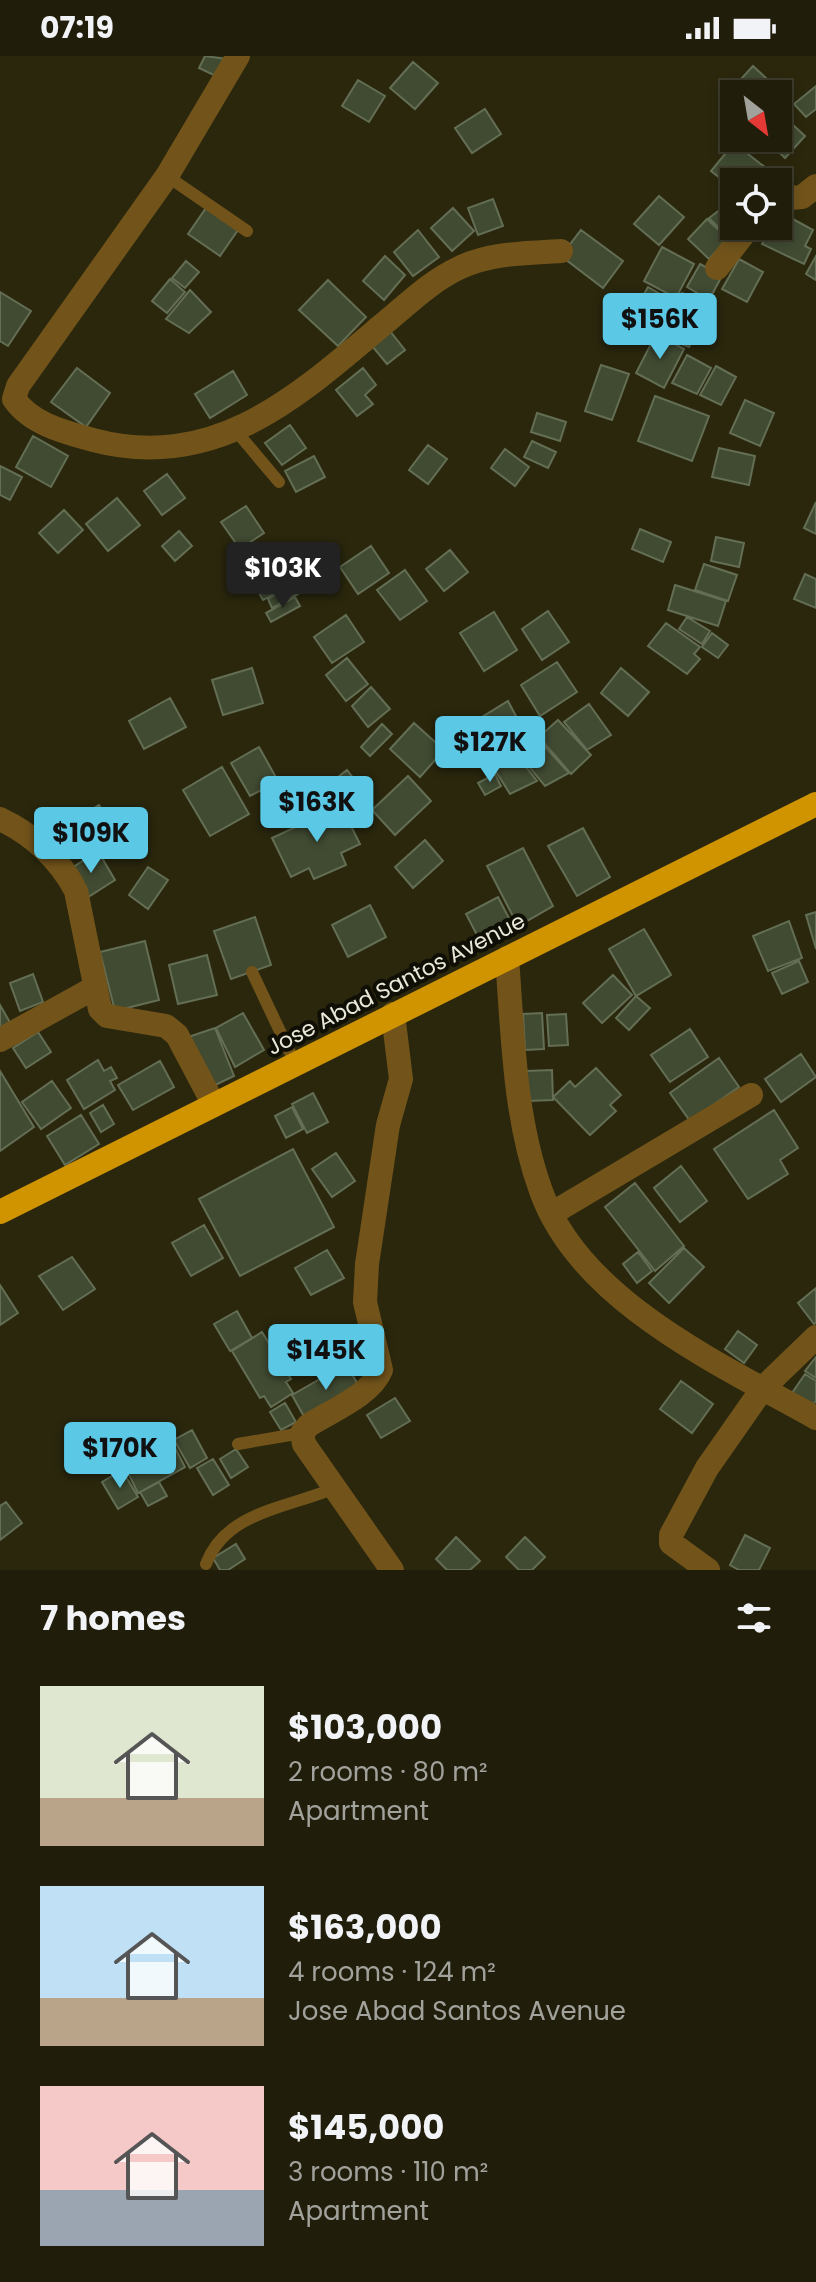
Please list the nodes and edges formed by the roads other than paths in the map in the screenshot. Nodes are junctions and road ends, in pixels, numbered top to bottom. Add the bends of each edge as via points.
1 (238, 56) edge
2 (167, 176) junction
3 (816, 186) edge
4 (792, 198) edge
5 (247, 231) dead end
6 (739, 240) edge
7 (561, 251) dead end
8 (717, 268) dead end
9 (236, 431) junction
10 (279, 482) dead end
11 (816, 804) edge
12 (0, 819) edge
13 (507, 958) junction
14 (252, 972) dead end
15 (94, 988) junction
16 (393, 1014) junction
17 (0, 1040) edge
18 (295, 1063) junction
19 (751, 1095) dead end
20 (214, 1105) junction
21 (0, 1212) edge
22 (551, 1214) junction
23 (816, 1337) edge
24 (763, 1388) junction
25 (816, 1418) edge
26 (302, 1433) junction
27 (238, 1444) dead end
28 (335, 1488) junction
29 (206, 1564) dead end
30 (392, 1570) edge
31 (708, 1570) edge

1 - 2 street
2 - 5 lane
2 - 9 street via 18,386 14,399 20,409 56,430 100,441 186,444
3 - 4 street
6 - 8 street
7 - 9 street via 522,253 460,268 430,285 315,382
9 - 10 lane
11 - 13 highway, Jose Abad Santos Avenue
12 - 15 street via 55,857 69,876
13 - 16 highway, Jose Abad Santos Avenue
13 - 22 street via 516,1076 527,1138
14 - 18 lane
15 - 17 street
15 - 20 street via 107,1016 166,1026 177,1035
16 - 18 highway, Jose Abad Santos Avenue
16 - 26 street via 401,1079 388,1125 365,1302 381,1370 377,1380
18 - 20 highway, Jose Abad Santos Avenue
19 - 22 street
20 - 21 highway, Jose Abad Santos Avenue
22 - 24 street via 579,1257 611,1290 678,1338
23 - 24 street
24 - 25 street
24 - 31 street via 707,1468 671,1535 679,1552
26 - 27 lane
26 - 28 street
28 - 29 lane via 223,1533
28 - 30 street

